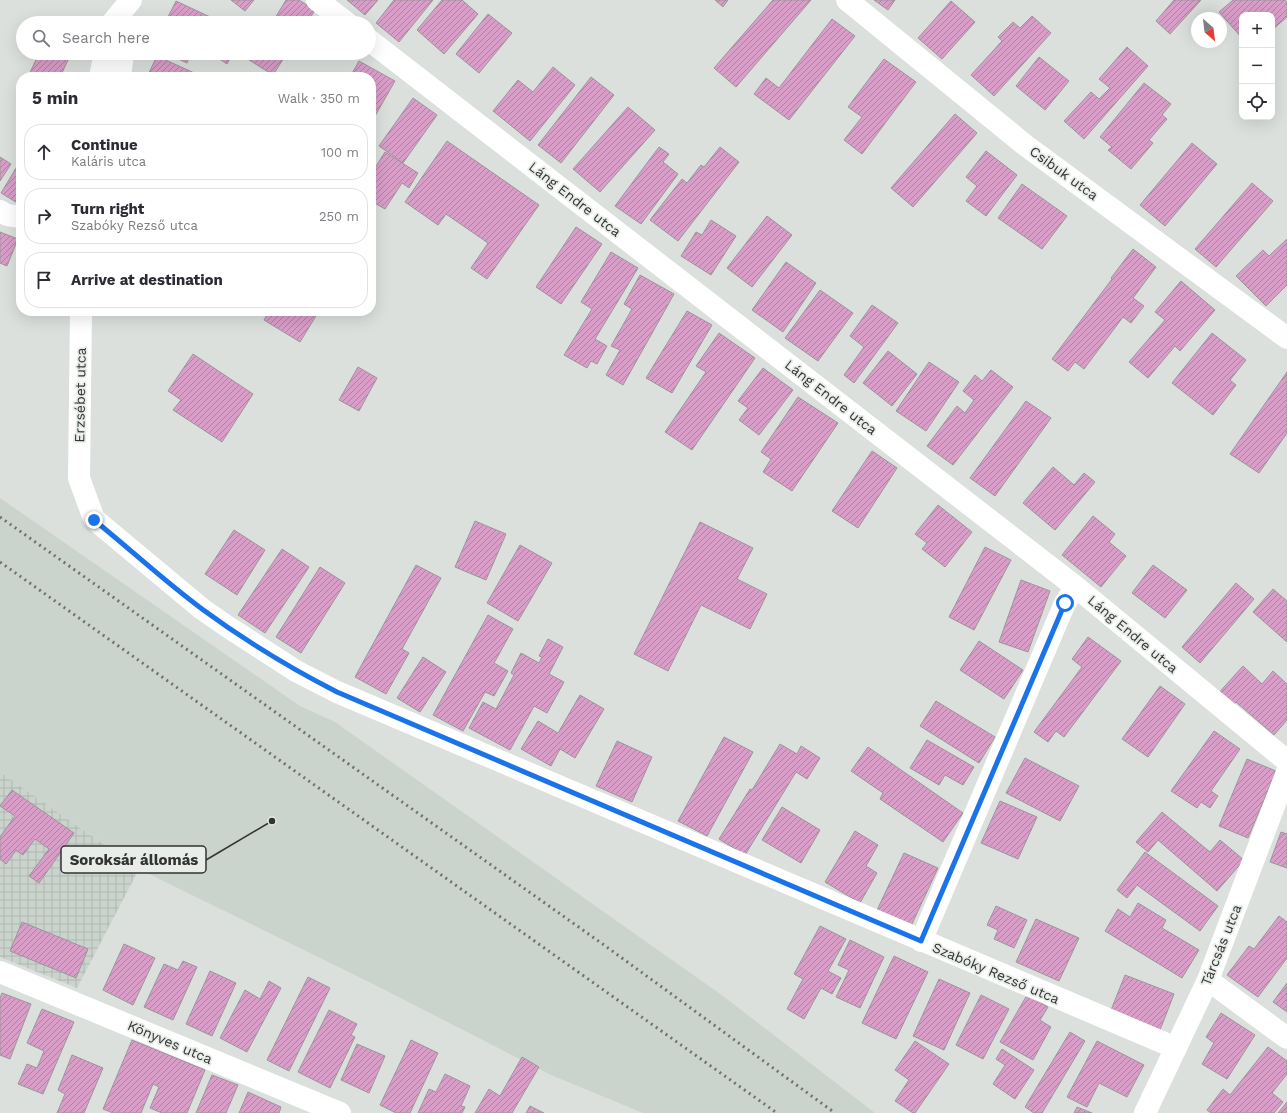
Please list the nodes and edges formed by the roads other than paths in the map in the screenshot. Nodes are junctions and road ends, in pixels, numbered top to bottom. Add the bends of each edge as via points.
1 (131, 0) edge
2 (317, 0) edge
3 (847, 0) edge
4 (118, 16) edge
5 (129, 16) edge
6 (338, 16) edge
7 (376, 45) edge
8 (104, 60) edge
9 (122, 60) edge
10 (101, 72) edge
11 (121, 72) edge
12 (0, 212) edge
13 (16, 216) edge
14 (81, 316) edge
15 (1287, 338) edge
16 (79, 478) joint
17 (1076, 587) junction
18 (1287, 761) edge
19 (1287, 772) edge
20 (921, 941) junction
21 (0, 972) edge
22 (1208, 980) junction
23 (1287, 1038) edge
24 (1176, 1048) junction
25 (340, 1113) edge
26 (1145, 1113) edge

1 - 4 street
1 - 5 street
2 - 6 street
3 - 15 street, Csibuk utca via 1025,145
7 - 17 street, Láng Endre utca
8 - 10 street
9 - 11 street
12 - 13 street
14 - 16 street, Erzsébet utca
16 - 20 street, Szabóky Rezső utca via 94,520 202,609 318,683
17 - 18 street, Láng Endre utca
17 - 20 street via 1065,603
19 - 22 street, Tárcsás utca
20 - 24 street, Szabóky Rezső utca
21 - 25 street, Könyves utca
22 - 23 street
22 - 24 street, Tárcsás utca
24 - 26 street, Tárcsás utca

